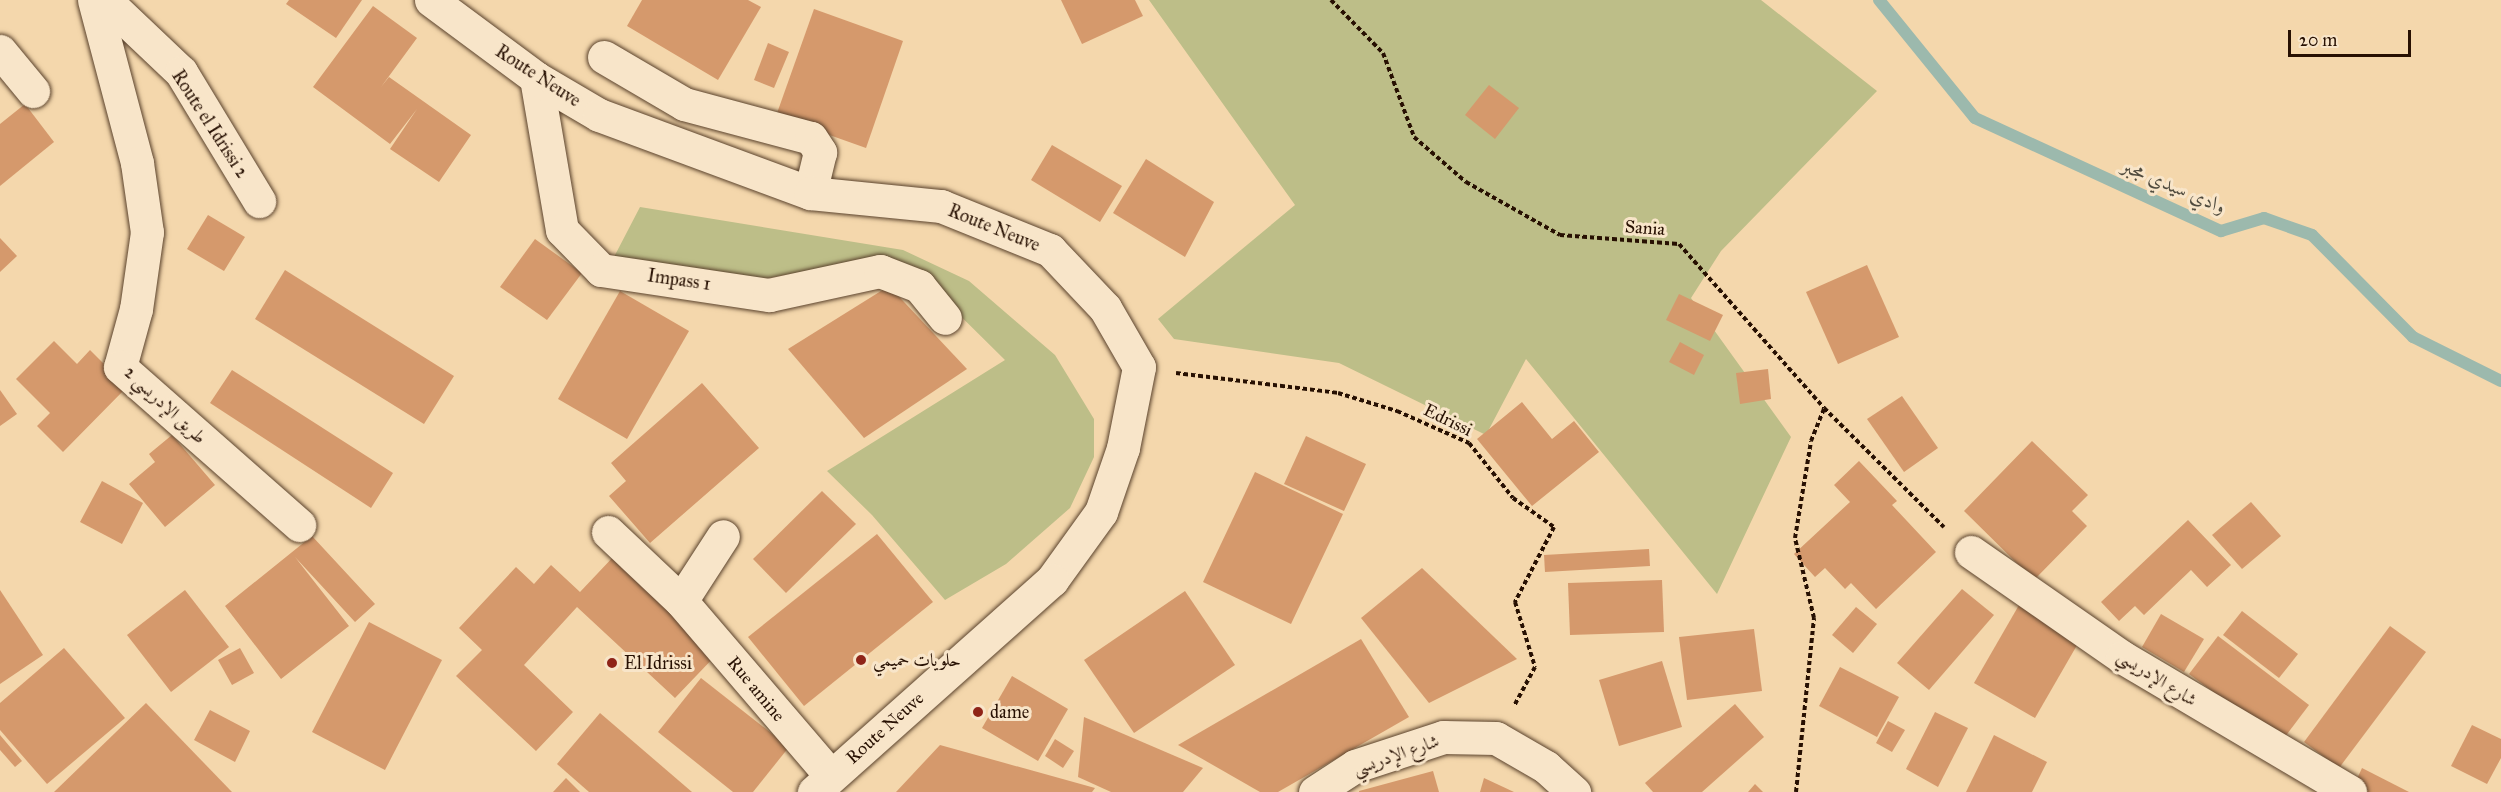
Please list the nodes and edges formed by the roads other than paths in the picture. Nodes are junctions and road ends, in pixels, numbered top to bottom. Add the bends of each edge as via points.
1 (94, 0) edge
2 (105, 0) edge
3 (431, 0) edge
4 (0, 51) edge
5 (604, 57) dead end
6 (536, 78) junction
7 (33, 91) dead end
8 (810, 193) junction
9 (259, 201) dead end
10 (945, 318) dead end
11 (299, 525) dead end
12 (608, 532) dead end
13 (723, 536) dead end
14 (1971, 552) road end
15 (681, 601) junction
16 (822, 784) edge
17 (1315, 792) edge
18 (1574, 792) edge
19 (2350, 792) edge

1 - 11 street, طريق الإدريسي 2 via 137,163 147,232 136,309 120,367
2 - 9 street, Route el Idrissi 2 via 181,72
3 - 6 street, Route Neuve
4 - 7 street
5 - 8 street via 684,104 811,138 820,152
6 - 8 street, Route Neuve via 599,115
6 - 10 street, Impass 1 via 562,230 601,270 770,295 880,272 919,286
8 - 16 street, Route Neuve via 941,206 1050,250 1105,308 1139,367 1123,448 1101,512 1052,580
12 - 15 street, Rue amine
13 - 15 street
14 - 19 street, شارع الإدريسي via 2122,657
15 - 16 street, Rue amine
17 - 18 street, شارع الإدريسي via 1355,766 1443,737 1496,738 1546,767

